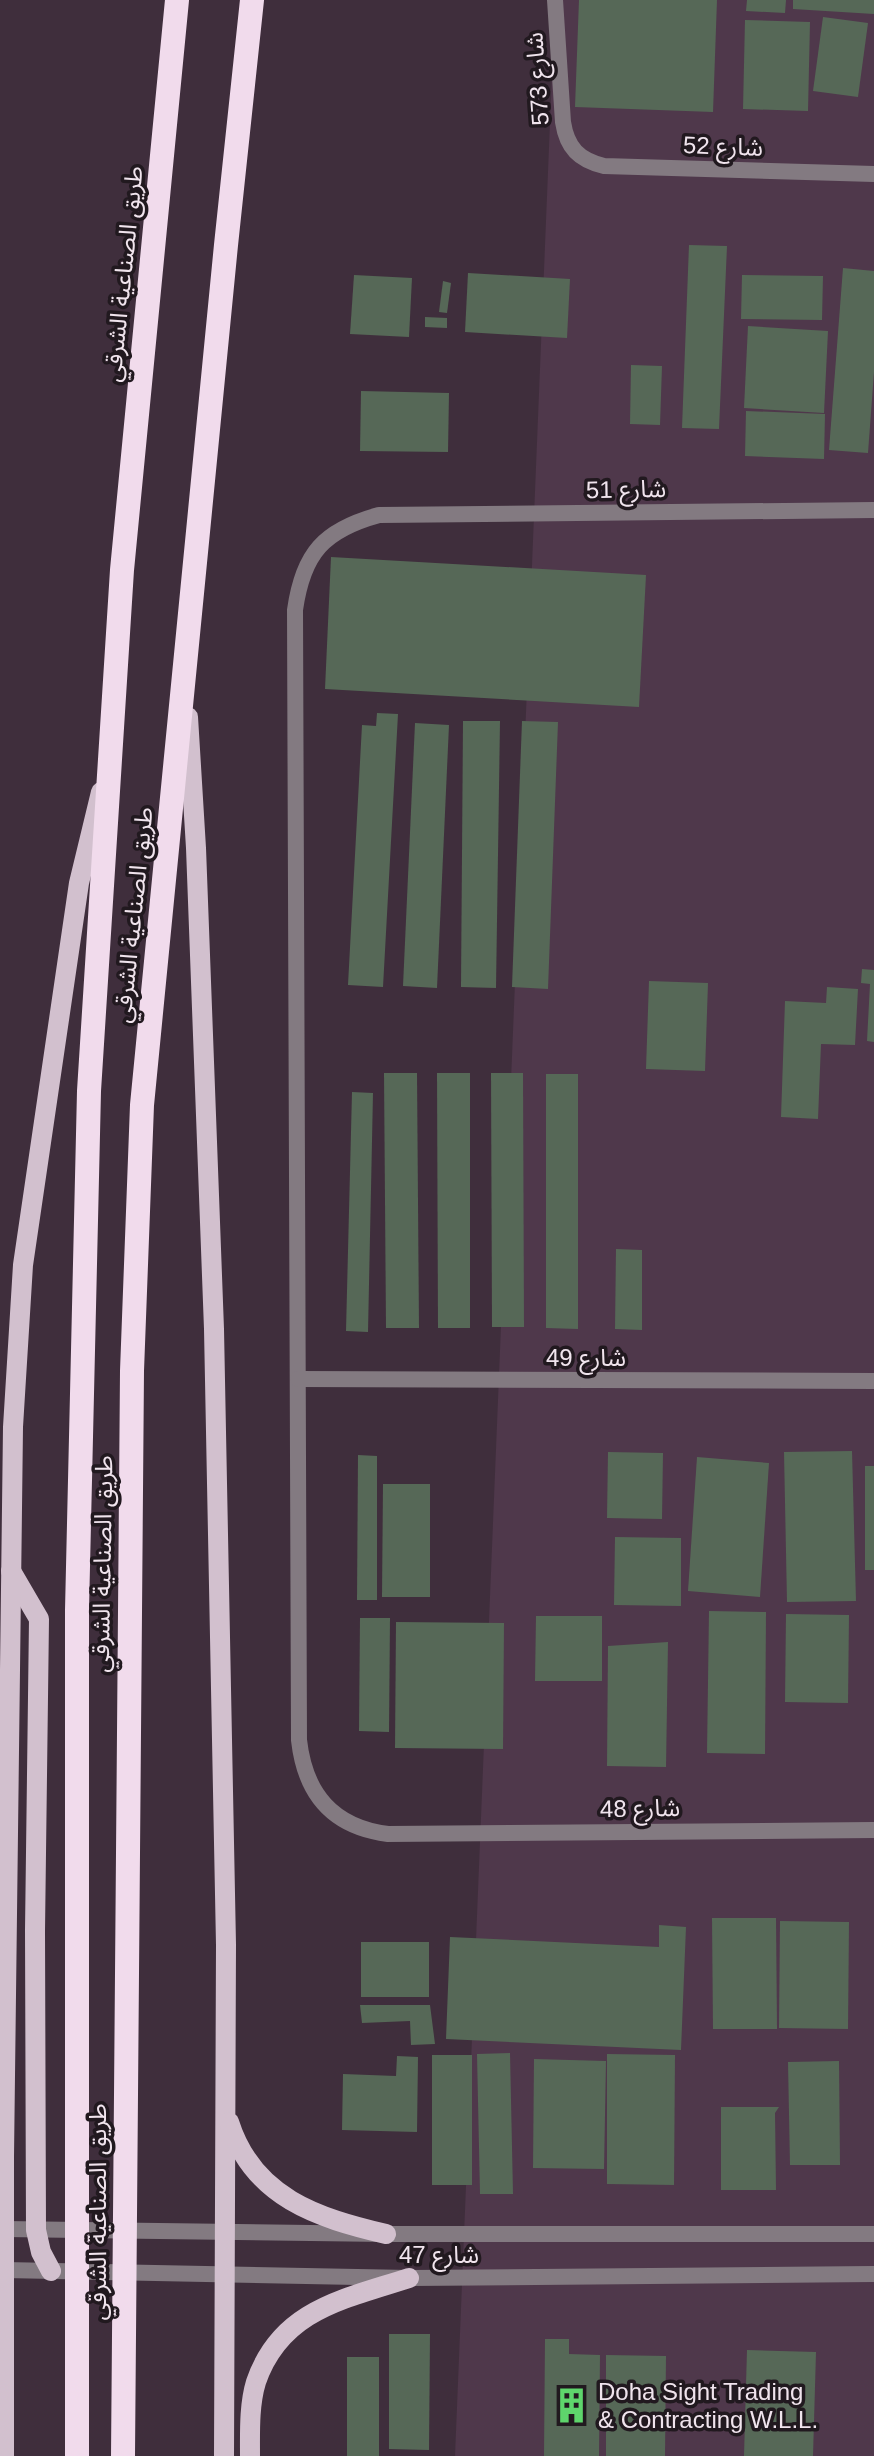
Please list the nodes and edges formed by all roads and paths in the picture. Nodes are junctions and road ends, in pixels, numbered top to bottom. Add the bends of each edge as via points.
1 (177, 0) edge
2 (252, 0) edge
3 (555, 0) edge
4 (575, 152) joint
5 (874, 174) edge
6 (874, 510) edge
7 (185, 675) junction
8 (112, 745) junction
9 (298, 1379) junction
10 (874, 1381) edge
11 (11, 1571) junction
12 (874, 1830) edge
13 (226, 2113) junction
14 (4, 2229) junction
15 (36, 2230) junction
16 (225, 2233) junction
17 (386, 2234) junction
18 (874, 2234) edge
19 (4, 2270) junction
20 (51, 2271) junction
21 (225, 2274) junction
22 (874, 2274) edge
23 (409, 2278) junction
24 (4, 2456) edge
25 (77, 2456) edge
26 (123, 2456) edge
27 (224, 2456) edge
28 (250, 2456) edge

1 - 8 highway, طريق الصناعية الشرقي via 122,570
2 - 7 highway, طريق الصناعية الشرقي
3 - 4 street, شارع 573 via 563,122
4 - 5 street, شارع 52 via 604,166
6 - 9 street, شارع 51 via 379,515 352,522 311,557 299,582 295,610
7 - 13 main road, طريق الصناعية الشرقي via 214,1329
7 - 26 highway, طريق الصناعية الشرقي via 142,1105 132,1371
8 - 11 main road, طريق الصناعية الشرقي via 79,883 23,1265
8 - 25 highway, طريق الصناعية الشرقي via 89,1091 77,1610
9 - 10 street, شارع 49
9 - 12 street, شارع 48 via 299,1740 307,1779 331,1812 366,1832 406,1835
11 - 14 main road, طريق الصناعية الشرقي
11 - 15 main road via 39,1619
13 - 16 main road, طريق الصناعية الشرقي
13 - 17 main road via 246,2159 277,2191 335,2222
14 - 15 street, شارع 47
14 - 19 main road, طريق الصناعية الشرقي
15 - 16 street, شارع 47
15 - 20 main road
16 - 17 street, شارع 47
16 - 21 main road, طريق الصناعية الشرقي
17 - 18 street, شارع 47
19 - 20 street, شارع 47
19 - 24 main road, طريق الصناعية الشرقي
20 - 21 street, شارع 47
21 - 23 street, شارع 47
21 - 27 main road, طريق الصناعية الشرقي
22 - 23 street, شارع 47
23 - 28 main road via 325,2305 285,2333 256,2383

